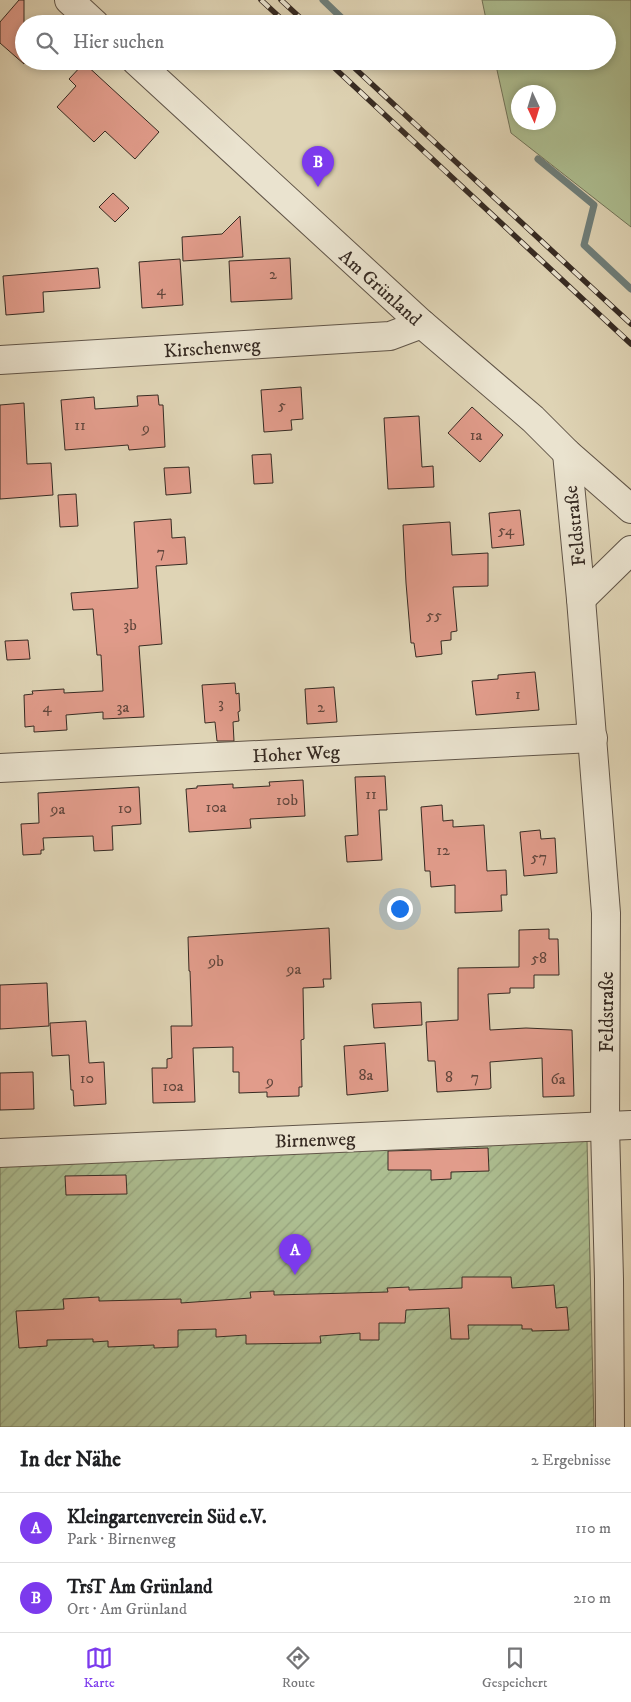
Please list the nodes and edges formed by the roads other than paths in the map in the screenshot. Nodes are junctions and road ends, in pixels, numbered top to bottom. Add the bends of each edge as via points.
1 (70, 0) edge
2 (86, 15) edge
3 (146, 70) edge
4 (422, 324) junction
5 (0, 360) edge
6 (567, 453) junction
7 (631, 509) edge
8 (631, 550) edge
9 (582, 599) junction
10 (593, 738) junction
11 (0, 768) edge
12 (618, 1126) edge
13 (0, 1154) edge
14 (610, 1427) edge

1 - 2 street
3 - 4 street, Am Grünland
4 - 5 street, Kirschenweg via 390,336
4 - 6 street, Am Grünland via 533,419
6 - 7 street, Am Grünland
6 - 9 street, Feldstraße
8 - 9 street, Feldstraße
9 - 10 street, Feldstraße
10 - 11 street, Hoher Weg
10 - 12 street, Feldstraße
12 - 13 street, Birnenweg
12 - 14 street, Feldstraße via 609,1279

